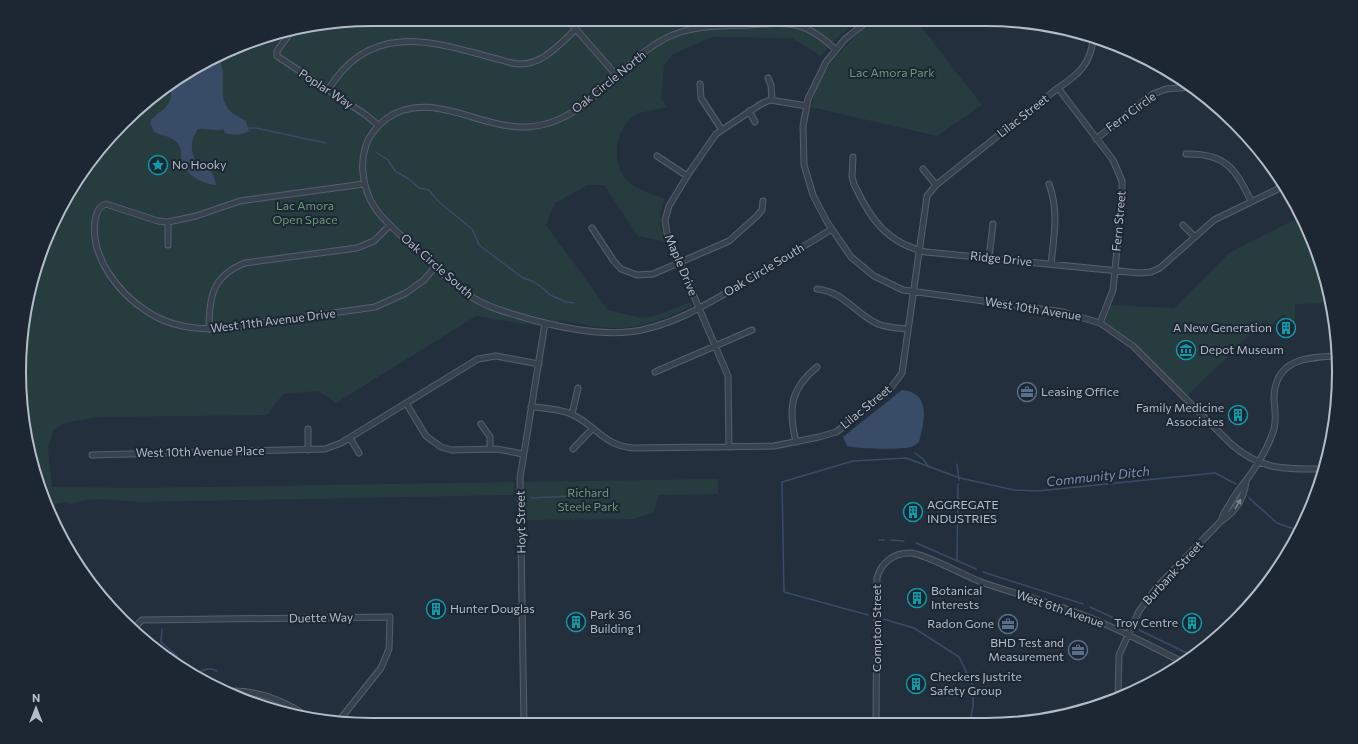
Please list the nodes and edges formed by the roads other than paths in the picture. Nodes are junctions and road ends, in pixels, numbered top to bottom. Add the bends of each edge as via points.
1 (573, 26) edge
2 (722, 26) edge
3 (800, 26) edge
4 (861, 26) edge
5 (576, 29) junction
6 (287, 37) edge
7 (1092, 43) edge
8 (836, 50) junction
9 (616, 76) junction
10 (768, 78) dead end
11 (700, 84) dead end
12 (1058, 88) junction
13 (1184, 88) edge
14 (328, 90) junction
15 (772, 99) junction
16 (807, 106) junction
17 (749, 111) junction
18 (756, 122) dead end
19 (378, 125) junction
20 (722, 130) junction
21 (1096, 139) junction
22 (1186, 154) dead end
23 (657, 156) dead end
24 (853, 157) dead end
25 (923, 169) dead end
26 (687, 176) junction
27 (364, 184) junction
28 (1049, 184) dead end
29 (936, 185) junction
30 (1279, 188) edge
31 (764, 201) dead end
32 (1251, 201) junction
33 (168, 222) junction
34 (992, 224) dead end
35 (390, 225) junction
36 (1183, 225) dead end
37 (592, 228) dead end
38 (832, 229) junction
39 (1195, 237) junction
40 (168, 245) dead end
41 (920, 250) junction
42 (989, 258) junction
43 (680, 263) junction
44 (1051, 264) junction
45 (436, 266) junction
46 (1115, 270) junction
47 (817, 289) dead end
48 (913, 291) junction
49 (700, 308) junction
50 (545, 323) junction
51 (1100, 323) junction
52 (908, 328) junction
53 (209, 329) junction
54 (752, 330) dead end
55 (716, 346) junction
56 (1331, 356) edge
57 (539, 364) junction
58 (817, 367) dead end
59 (656, 372) dead end
60 (578, 388) dead end
61 (406, 403) junction
62 (531, 407) junction
63 (572, 414) junction
64 (482, 424) dead end
65 (308, 429) dead end
66 (592, 429) junction
67 (350, 438) junction
68 (796, 442) junction
69 (729, 447) junction
70 (573, 449) dead end
71 (308, 450) junction
72 (490, 450) junction
73 (359, 453) dead end
74 (92, 454) dead end
75 (523, 454) junction
76 (1258, 463) junction
77 (1318, 469) edge
78 (955, 571) joint
79 (137, 625) edge
80 (1127, 635) junction
81 (1178, 660) edge
82 (239, 692) edge
83 (1118, 692) edge
84 (298, 710) edge
85 (342, 716) edge
86 (524, 718) edge
87 (876, 718) edge

1 - 5 street
2 - 9 street, Oak Circle North via 704,27 665,39
3 - 8 street, Oak Circle North via 818,34
4 - 8 street, West 10th Avenue
5 - 9 street
5 - 14 street via 542,58 525,65 428,42 407,40 387,44 367,51 352,62 339,74
6 - 14 street, Poplar Way via 277,56
7 - 12 street, Lilac Street via 1090,58 1085,67
8 - 16 street, West 10th Avenue via 818,75
9 - 19 street, Oak Circle North via 572,113 540,125 508,126 425,106 401,110
10 - 15 street
11 - 20 street via 700,98
12 - 21 street, Fern Street
12 - 29 street, Lilac Street
13 - 21 street, Fern Circle via 1153,94
14 - 19 street, Poplar Way
15 - 16 street
15 - 17 street, Maple Drive
16 - 38 street, West 10th Avenue via 802,139 804,165 813,195
17 - 18 street
17 - 20 street, Maple Drive
19 - 27 street, Oak Circle South via 367,142 364,154
20 - 26 street, Maple Drive via 710,141
21 - 46 street, Fern Street via 1115,163 1122,181
22 - 32 street via 1209,155 1225,162 1240,178
23 - 26 street
24 - 41 street, Ridge Drive via 854,184 876,221 896,241
25 - 29 street
26 - 43 street, Maple Drive via 669,206 665,220 667,233
27 - 33 street via 240,201 196,216
27 - 35 street, Oak Circle South via 375,210
28 - 44 street via 1056,217
29 - 41 street, Lilac Street via 927,196
30 - 32 street, Ridge Drive
31 - 43 street via 762,210 735,236
32 - 39 street, Ridge Drive via 1214,220
33 - 40 street
33 - 53 street, West 11th Avenue Drive via 109,204 102,206 98,211 94,229 98,248 111,277 137,305 159,319 184,327
34 - 42 street
35 - 45 street, Oak Circle South
35 - 53 street via 374,240 356,248 245,264 231,270 220,280 210,297
36 - 39 street
37 - 43 street via 613,260 629,272 652,274
38 - 48 street, West 10th Avenue via 851,257 867,271 890,285
38 - 49 street, Oak Circle South
39 - 46 street, Ridge Drive via 1155,271 1139,273
41 - 42 street, Ridge Drive
41 - 48 street, Lilac Street
42 - 44 street, Ridge Drive
43 - 49 street, Maple Drive
44 - 46 street, Ridge Drive
45 - 50 street, Oak Circle South via 484,305
45 - 53 street, West 11th Avenue Drive via 424,280 406,294 375,307
46 - 51 street, Fern Street via 1111,297
47 - 52 street via 834,293 877,324
48 - 51 street, West 10th Avenue via 1063,312
48 - 52 street, Lilac Street
49 - 50 street, Oak Circle South via 650,328 630,332 598,332
49 - 55 street, Maple Drive
50 - 57 street, Hoyt Street
51 - 76 street, West 10th Avenue via 1133,346 1231,444
52 - 68 street, Lilac Street via 902,373 890,389 836,432
54 - 55 street
55 - 59 street
55 - 69 street, Maple Drive via 728,376
56 - 76 street, Burbank Street via 1303,358 1282,373 1275,389 1274,429
57 - 61 street, West 10th Avenue Place via 496,356 484,357
57 - 62 street, Hoyt Street
58 - 68 street via 799,386 792,403 792,425
60 - 63 street
61 - 67 street, West 10th Avenue Place
61 - 72 street via 426,436 438,446 451,450
62 - 63 street, Lilac Street
62 - 75 street, Hoyt Street
63 - 66 street, Lilac Street
64 - 72 street via 490,437
65 - 71 street
66 - 69 street, Lilac Street via 608,440 627,448
66 - 70 street
67 - 71 street, West 10th Avenue Place via 330,448
67 - 73 street
68 - 69 street, Lilac Street via 774,446
71 - 74 street, West 10th Avenue Place
72 - 75 street
75 - 86 street, Hoyt Street via 520,478
76 - 77 street, West 10th Avenue via 1288,469
76 - 80 street, Burbank Street via 1221,521 1151,593
78 - 80 street, West 6th Avenue via 1080,614
78 - 87 street, Compton Street via 911,553 892,557 881,567 877,578
79 - 85 street, Duette Way via 142,620 390,617 389,649 381,668
80 - 81 street, West 6th Avenue
80 - 83 street, Burbank Street via 1119,655
82 - 84 street via 271,697

